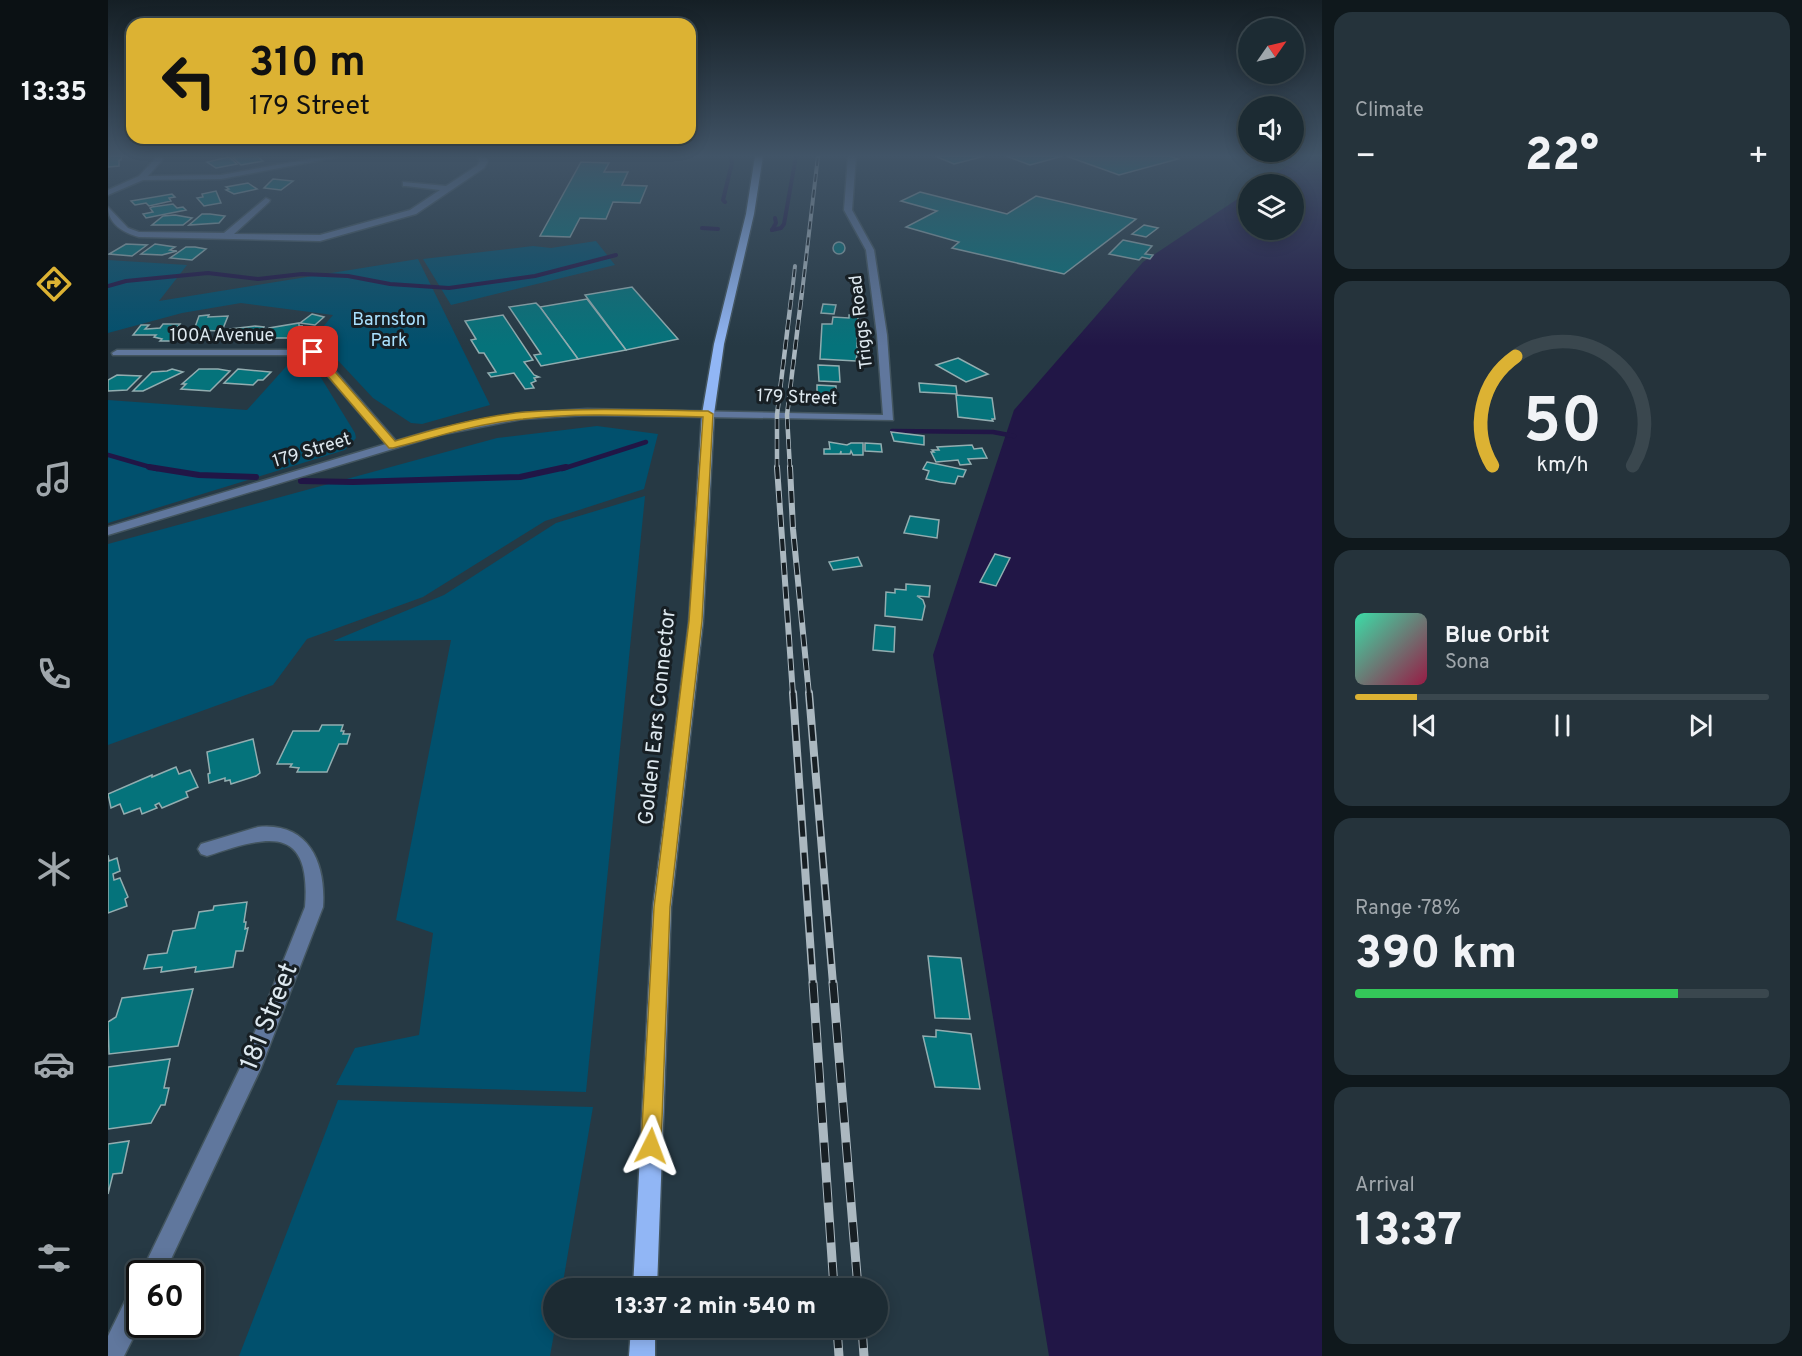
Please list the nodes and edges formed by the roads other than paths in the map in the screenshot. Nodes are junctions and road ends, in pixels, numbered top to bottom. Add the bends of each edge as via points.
1 (116, 219) edge
2 (245, 219) edge
3 (387, 219) edge
4 (749, 219) edge
5 (853, 219) edge
6 (225, 237) junction
7 (117, 353) dead end
8 (708, 414) junction
9 (889, 418) joint
10 (393, 445) junction
11 (108, 531) edge
12 (207, 849) dead end
13 (158, 1260) edge
14 (645, 1278) edge
15 (126, 1326) edge
16 (643, 1338) edge
17 (111, 1356) edge
18 (642, 1356) edge

1 - 6 street via 125,230 139,234
2 - 6 street
3 - 6 street via 320,238
4 - 8 main road, Golden Ears Connector via 719,344
5 - 9 street, Triggs Road via 870,250
7 - 10 street, 100A Avenue via 313,352
8 - 9 street, 179 Street
8 - 10 street, 179 Street via 587,412 522,416 437,432
8 - 14 main road, Golden Ears Connector via 696,621 662,907
10 - 11 street, 179 Street
12 - 13 street, 181 Street via 253,835 285,836 300,846 311,862 316,894 251,1068
15 - 17 street
16 - 18 main road

